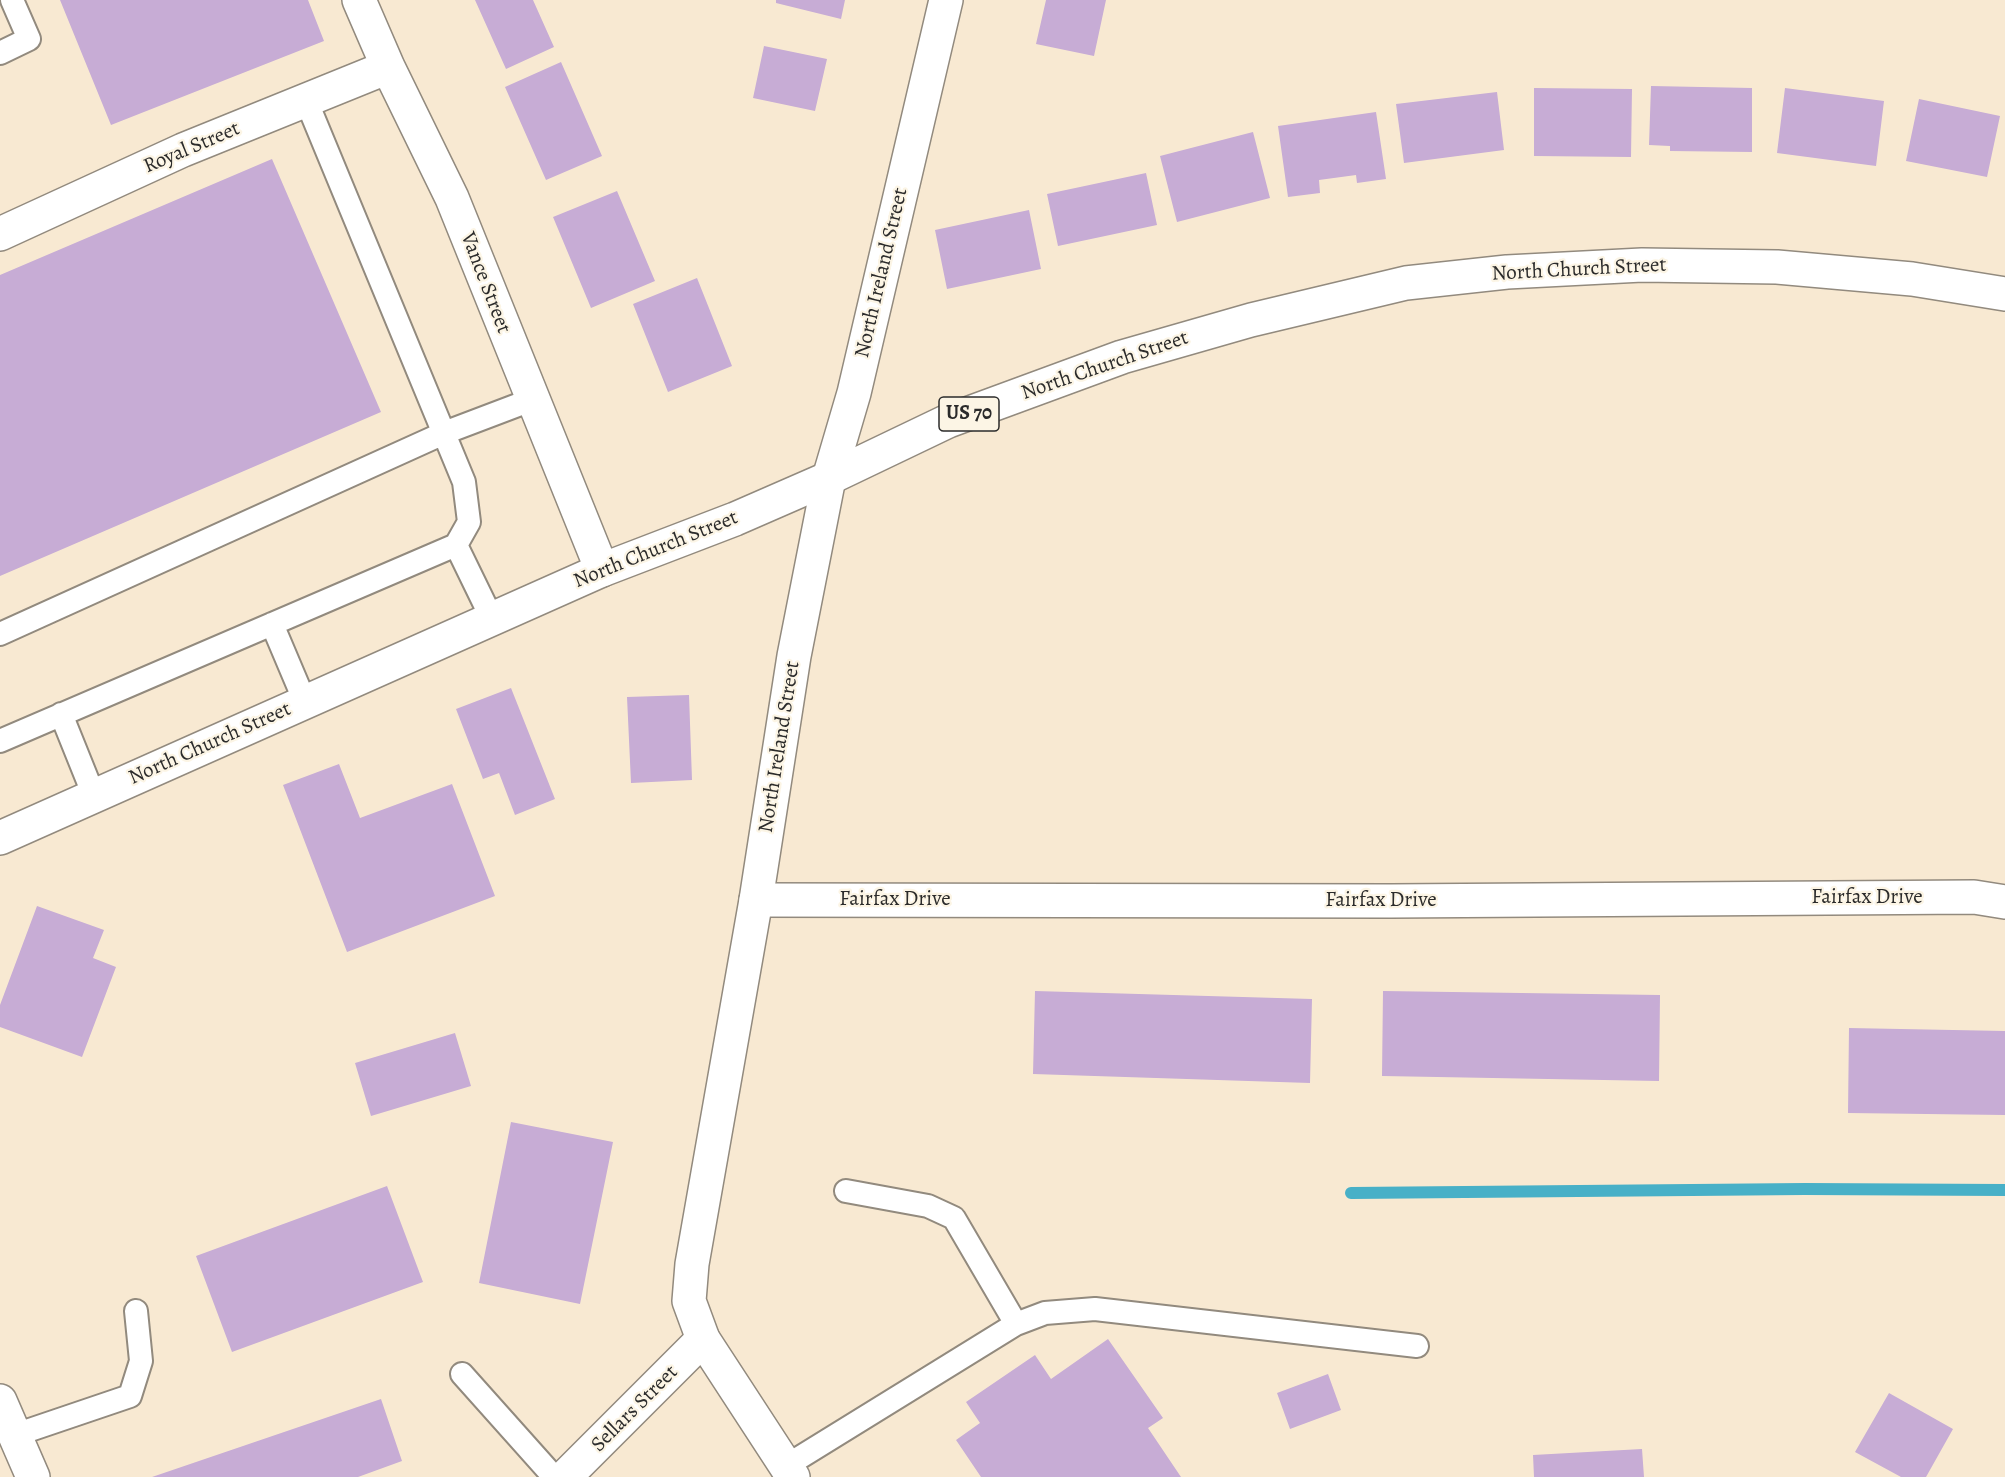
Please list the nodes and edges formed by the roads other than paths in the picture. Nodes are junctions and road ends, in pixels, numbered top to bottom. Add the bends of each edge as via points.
1 (12, 0) edge
2 (359, 0) edge
3 (946, 0) edge
4 (0, 53) edge
5 (388, 67) junction
6 (306, 100) junction
7 (0, 234) edge
8 (2005, 294) edge
9 (531, 400) junction
10 (444, 433) junction
11 (829, 478) junction
12 (456, 545) junction
13 (602, 570) junction
14 (492, 619) junction
15 (272, 624) junction
16 (0, 634) edge
17 (305, 702) junction
18 (61, 714) junction
19 (0, 741) edge
20 (94, 796) junction
21 (0, 838) edge
22 (756, 900) junction
23 (2005, 902) edge
24 (846, 1191) dead end
25 (136, 1311) dead end
26 (1016, 1324) junction
27 (703, 1339) junction
28 (1417, 1346) dead end
29 (462, 1374) dead end
30 (0, 1401) edge
31 (15, 1435) junction
32 (789, 1472) edge
33 (33, 1477) edge
34 (554, 1477) edge
35 (565, 1477) edge

1 - 4 lane via 29,39
2 - 5 street, Vance Street
3 - 11 street, North Ireland Street via 854,393
5 - 6 street, Royal Street
5 - 9 street, Vance Street via 452,198
6 - 7 street, Royal Street via 183,150
6 - 10 lane
8 - 11 street, North Church Street / US 70 via 1912,279 1788,268 1665,265 1507,272 1406,283 1251,320 1122,357 948,422
9 - 10 lane
9 - 13 street, Vance Street
10 - 12 lane via 464,482 469,522
10 - 16 lane
11 - 13 street, North Church Street / US 70
11 - 22 street, North Ireland Street via 794,656
12 - 14 lane
12 - 15 lane
13 - 14 street, North Church Street / US 70
14 - 17 street, North Church Street / US 70
15 - 17 lane
15 - 18 lane
17 - 20 street, North Church Street / US 70
18 - 19 lane
18 - 20 lane
20 - 21 street, North Church Street / US 70
22 - 23 street, Fairfax Drive via 1974,897
22 - 27 street, North Ireland Street via 692,1264 689,1301
24 - 26 lane via 928,1206 954,1218
25 - 31 lane via 141,1361 130,1396
26 - 28 lane via 1045,1313 1095,1309
26 - 32 lane
27 - 32 street, North Ireland Street
27 - 35 street, Sellars Street
29 - 34 lane
30 - 31 street
31 - 33 street

